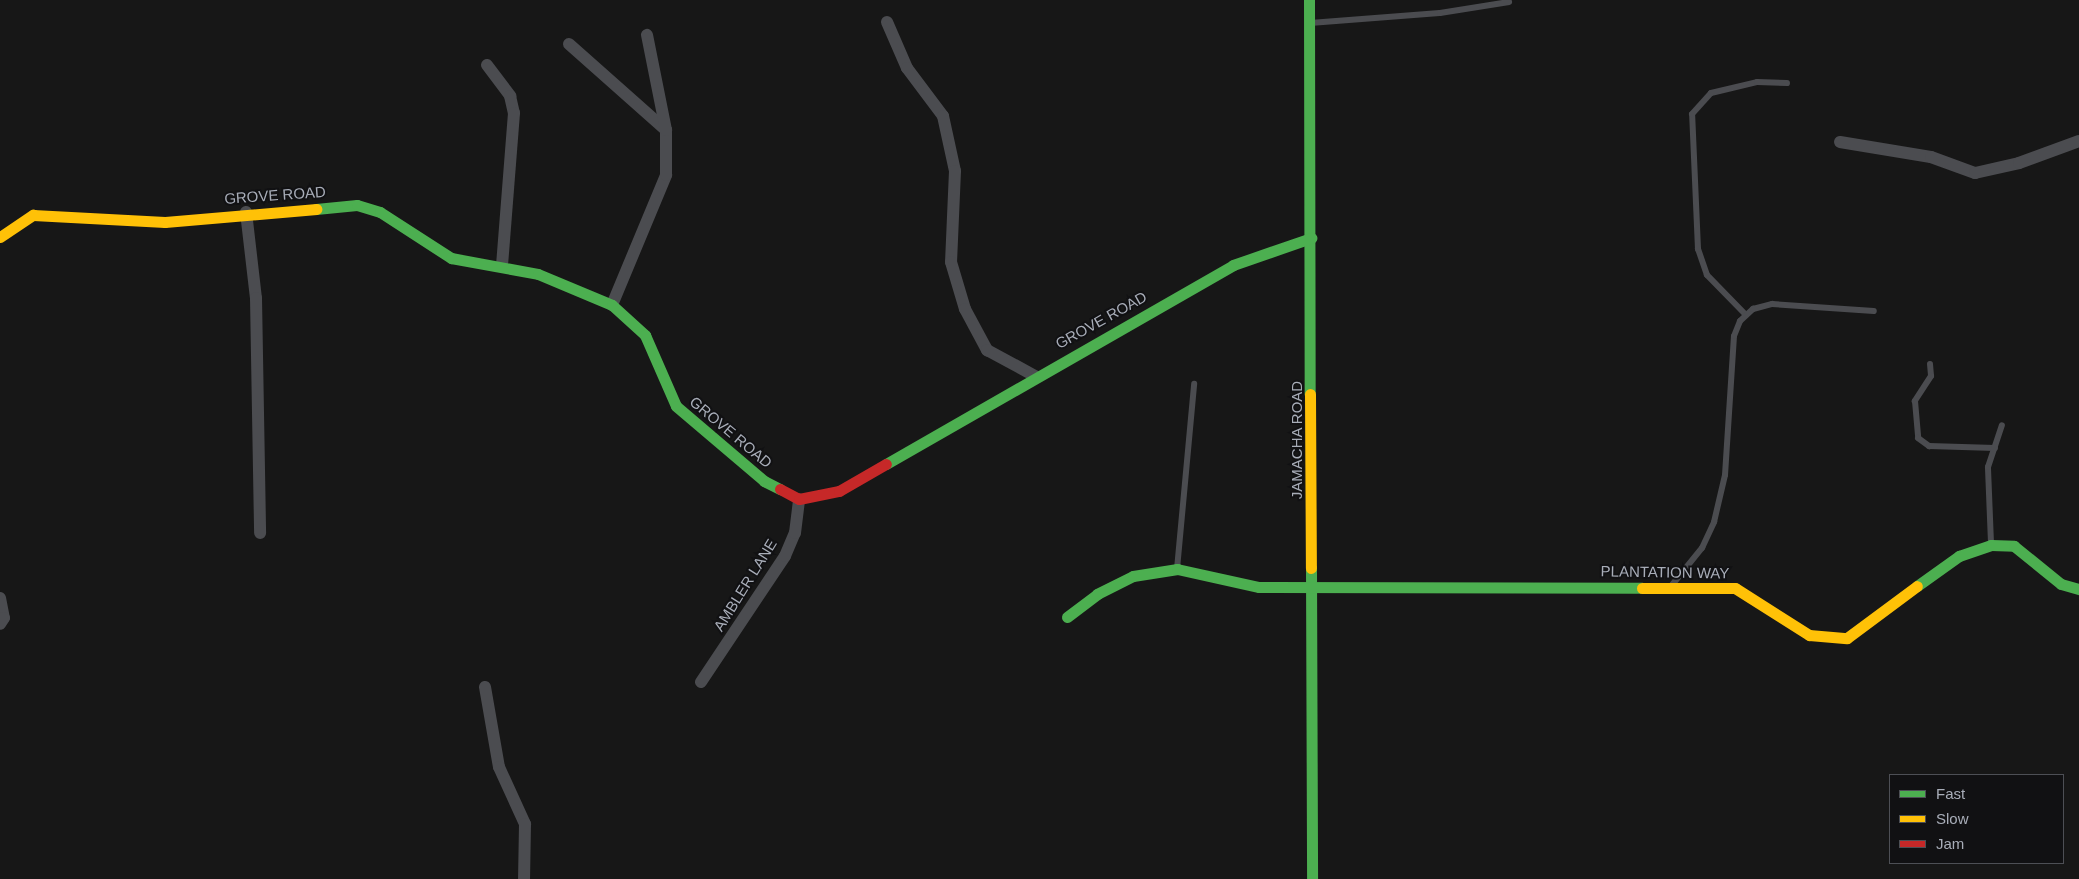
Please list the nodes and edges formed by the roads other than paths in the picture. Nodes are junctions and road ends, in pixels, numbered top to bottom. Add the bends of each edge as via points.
1 (1309, 0) edge
2 (1509, 2) dead end
3 (887, 22) dead end
4 (1309, 23) junction
5 (648, 36) dead end
6 (569, 44) dead end
7 (487, 65) dead end
8 (1787, 84) dead end
9 (666, 130) junction
10 (2079, 141) edge
11 (1840, 142) dead end
12 (246, 212) junction
13 (0, 237) edge
14 (1312, 238) junction
15 (502, 267) junction
16 (612, 305) junction
17 (1874, 311) dead end
18 (1746, 315) junction
19 (1930, 364) dead end
20 (1035, 376) junction
21 (1194, 384) dead end
22 (2002, 425) dead end
23 (1995, 448) junction
24 (799, 499) junction
25 (260, 533) dead end
26 (1991, 544) junction
27 (1177, 569) junction
28 (1312, 585) junction
29 (1671, 586) junction
30 (2079, 589) edge
31 (0, 598) edge
32 (1067, 617) dead end
33 (0, 624) edge
34 (701, 682) dead end
35 (485, 687) dead end
36 (524, 879) edge
37 (1312, 879) edge

1 - 4 street, JAMACHA ROAD
2 - 4 lane via 1440,13
3 - 20 street via 907,68 943,116 955,171 951,262 965,308 987,350
4 - 14 street, JAMACHA ROAD
5 - 9 street
6 - 9 street
7 - 15 street via 510,96 514,113
8 - 18 lane via 1757,82 1711,93 1692,114 1698,249 1707,275
9 - 16 street via 666,176
10 - 11 street via 2019,163 1975,173 1931,156
12 - 13 street, GROVE ROAD via 165,222 33,215
12 - 15 street, GROVE ROAD via 267,214 357,204 380,212 451,258
12 - 25 street via 256,298
14 - 20 street, GROVE ROAD via 1233,265
14 - 28 street, JAMACHA ROAD
15 - 16 street, GROVE ROAD via 573,284
16 - 24 street, GROVE ROAD via 645,335 676,406 764,482
17 - 18 lane via 1772,304
18 - 29 lane via 1734,336 1725,474 1714,522 1702,548
19 - 23 lane via 1931,376 1915,401 1918,438 1929,446
20 - 24 street, GROVE ROAD via 839,491
21 - 27 lane
22 - 23 lane
23 - 26 lane via 1988,467
24 - 34 street, AMBLER LANE via 795,533 785,556
26 - 29 street, PLANTATION WAY via 1960,556 1847,638 1809,635 1735,588
26 - 30 street, PLANTATION WAY via 2014,546 2061,584
27 - 28 street, PLANTATION WAY via 1259,587
27 - 32 street via 1133,576 1096,594
28 - 29 street, PLANTATION WAY
28 - 37 street, JAMACHA ROAD
31 - 33 street
35 - 36 street via 499,767 525,824

